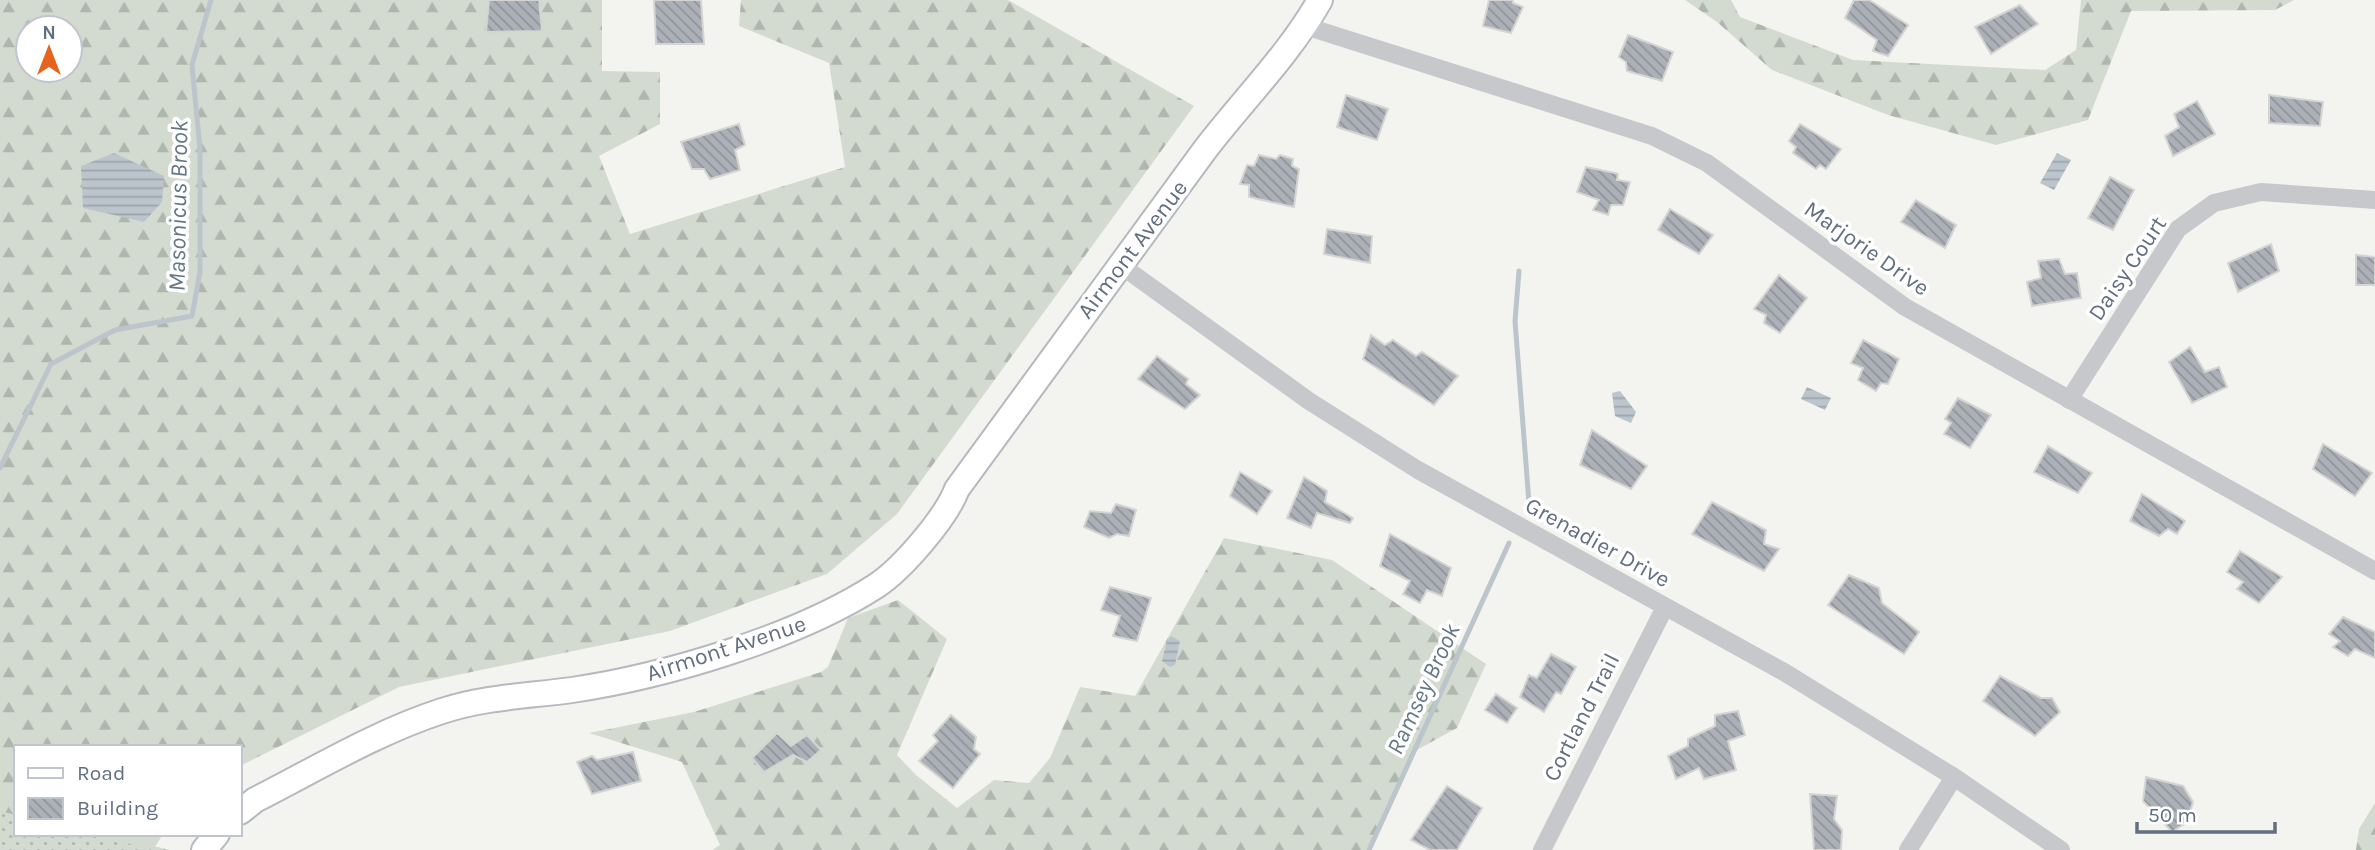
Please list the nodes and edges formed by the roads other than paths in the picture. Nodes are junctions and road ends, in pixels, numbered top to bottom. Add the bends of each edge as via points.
1 (1320, 0) edge
2 (1306, 26) junction
3 (2375, 200) edge
4 (1119, 264) junction
5 (2069, 400) junction
6 (2375, 571) edge
7 (1665, 607) junction
8 (1954, 777) junction
9 (242, 811) edge
10 (215, 836) edge
11 (204, 850) edge
12 (1542, 850) edge
13 (1908, 850) edge
14 (2061, 850) edge

1 - 2 street, Airmont Avenue
2 - 4 street, Airmont Avenue
2 - 5 street, Marjorie Drive via 1652,136 1707,163 1905,307
3 - 5 street, Daisy Court via 2261,192 2214,203 2178,229
4 - 7 street, Grenadier Drive via 1309,401 1418,470
4 - 9 street, Airmont Avenue via 957,489 937,525 880,584 776,636 663,670 442,711 407,724
5 - 6 street, Marjorie Drive
7 - 8 street, Grenadier Drive via 1784,672
7 - 12 street, Cortland Trail
8 - 13 street
8 - 14 street, Grenadier Drive
10 - 11 street

